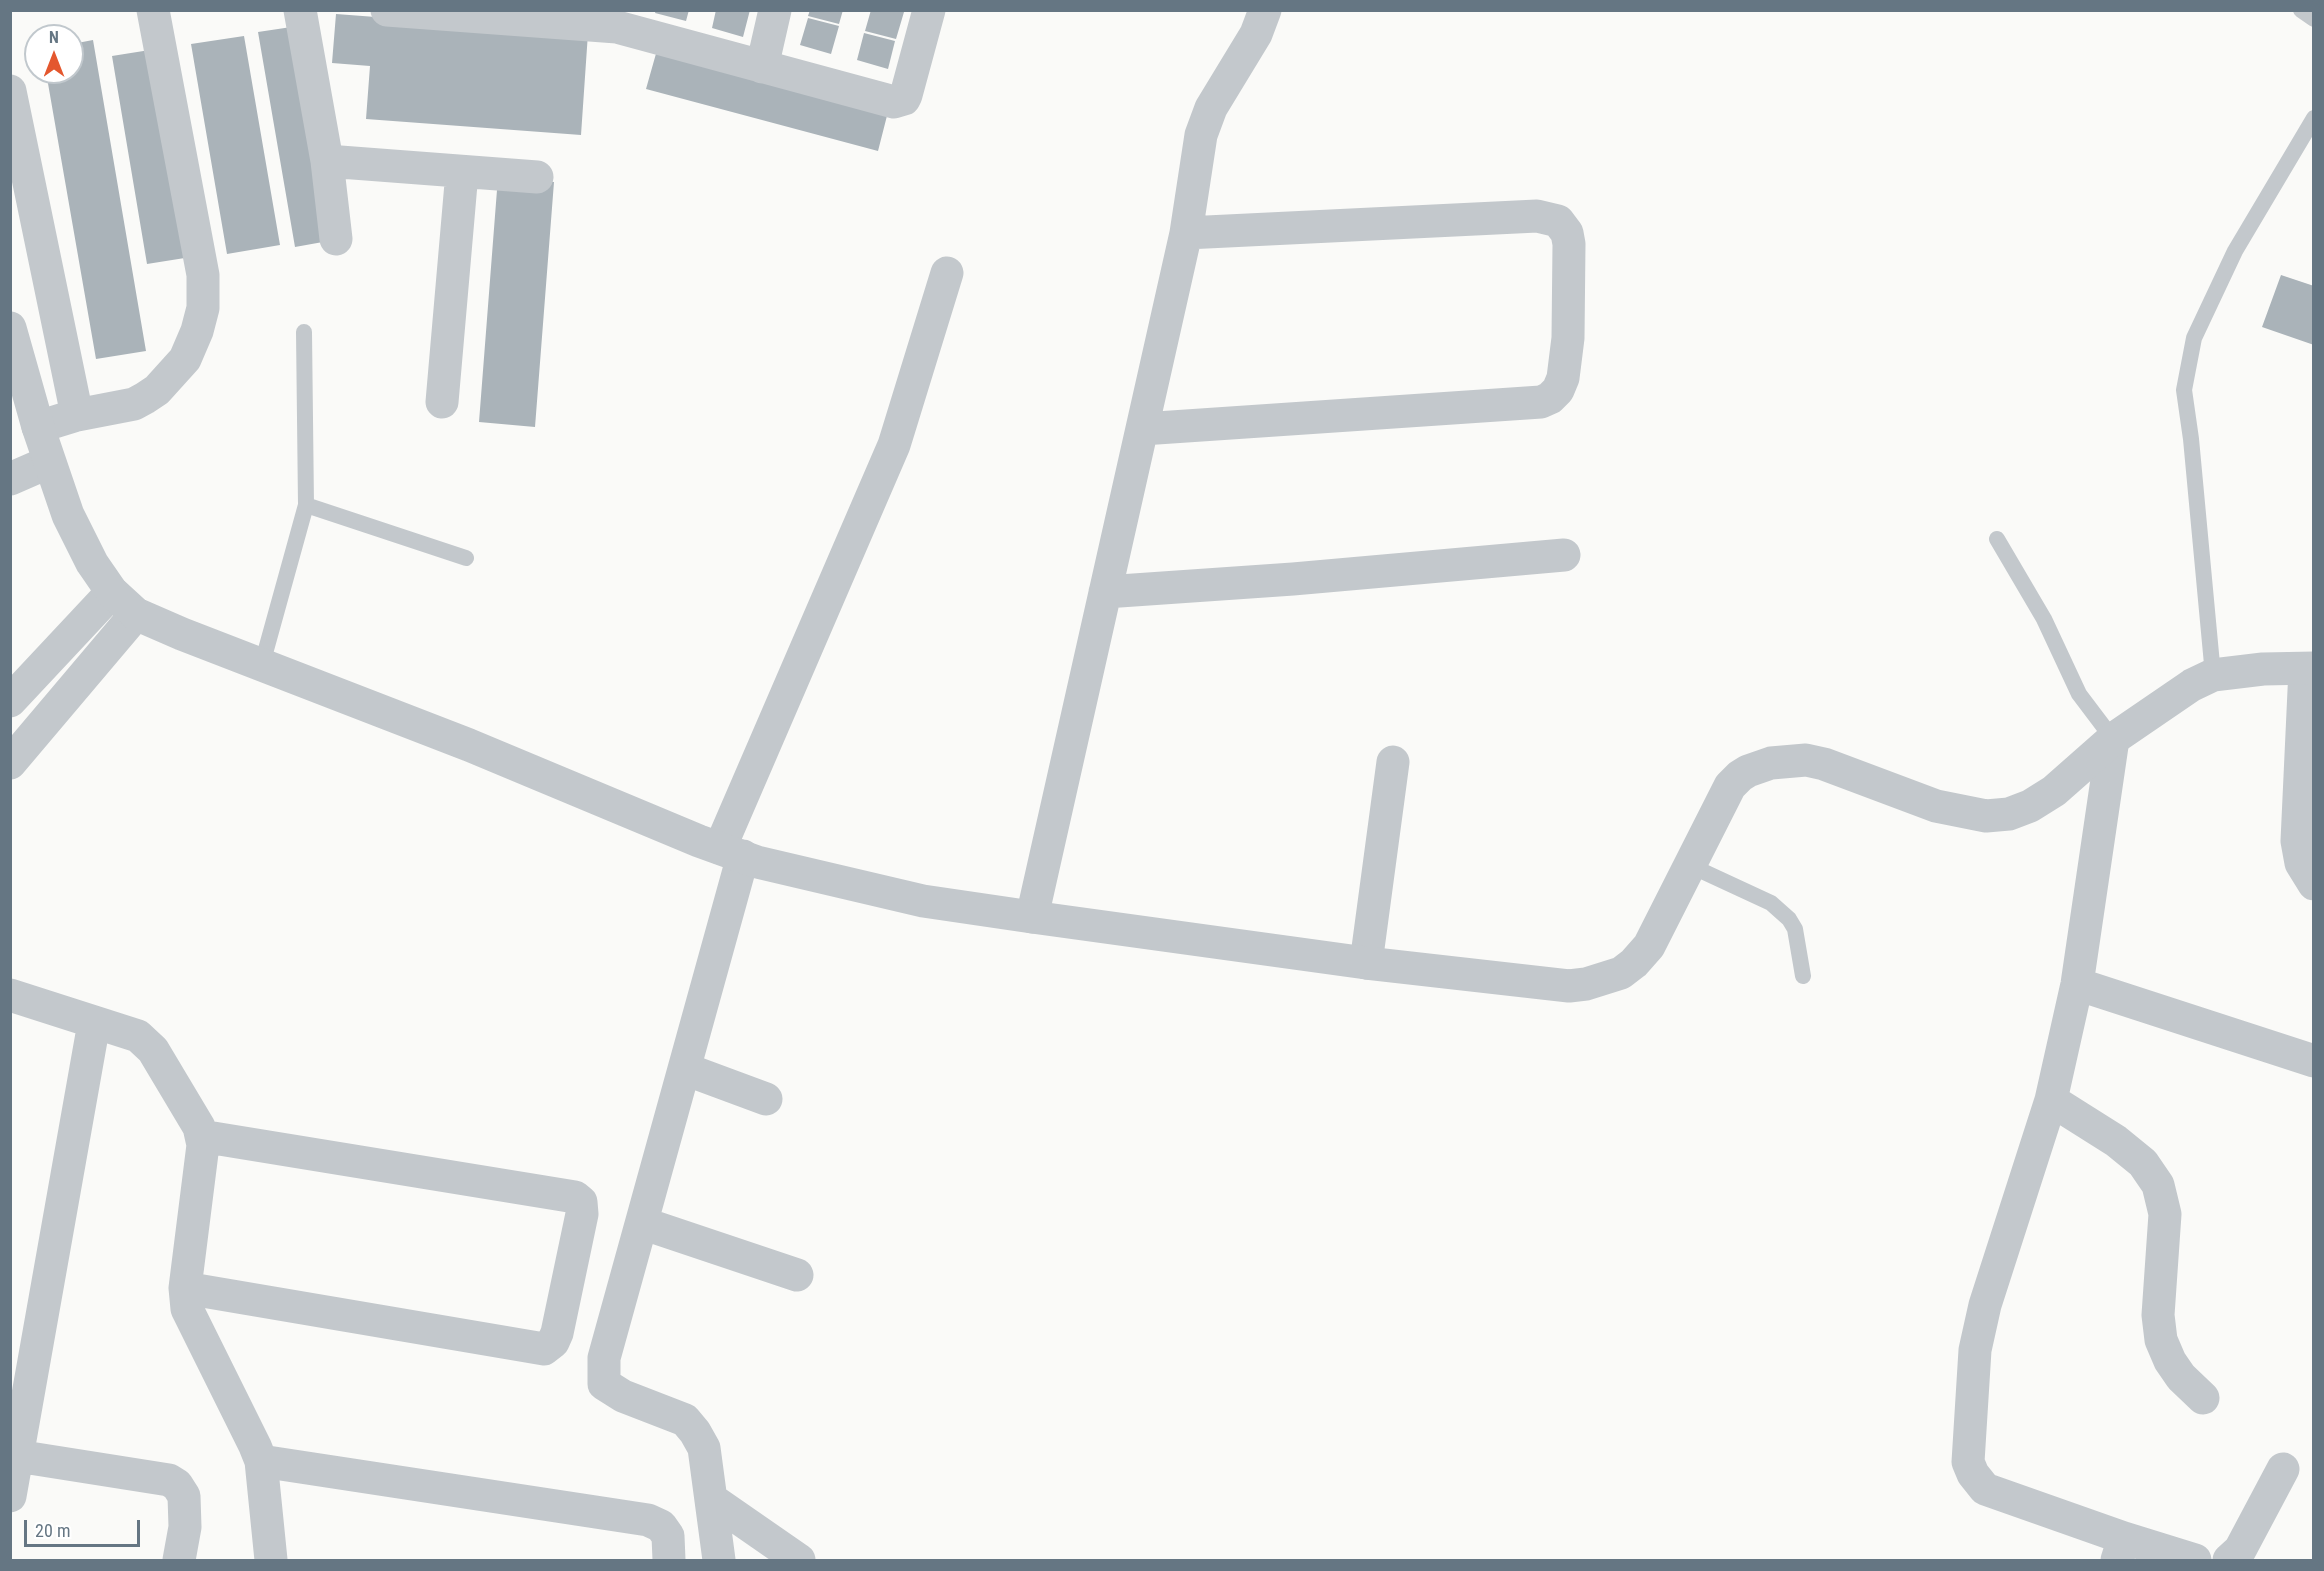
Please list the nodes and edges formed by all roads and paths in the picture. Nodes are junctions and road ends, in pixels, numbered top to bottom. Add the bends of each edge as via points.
1 (153, 10) edge
2 (300, 10) edge
3 (387, 10) edge
4 (775, 10) edge
5 (929, 10) edge
6 (1265, 10) edge
7 (2301, 10) edge
8 (619, 19) edge
9 (2313, 19) edge
10 (762, 67) junction
11 (10, 91) edge
12 (2313, 118) edge
13 (327, 161) junction
14 (462, 172) junction
15 (537, 177) dead end
16 (1186, 233) junction
17 (336, 239) dead end
18 (947, 273) dead end
19 (10, 328) edge
20 (304, 332) dead end
21 (442, 402) dead end
22 (77, 415) junction
23 (38, 427) junction
24 (1142, 429) junction
25 (49, 462) junction
26 (10, 479) edge
27 (306, 505) junction
28 (1997, 539) dead end
29 (1564, 555) dead end
30 (466, 558) dead end
31 (112, 592) junction
32 (1105, 592) junction
33 (136, 614) junction
34 (262, 664) junction
35 (2309, 669) edge
36 (2213, 675) junction
37 (10, 701) edge
38 (2113, 739) junction
39 (1393, 762) dead end
40 (10, 763) edge
41 (732, 852) junction
42 (1689, 865) junction
43 (2313, 884) edge
44 (1032, 917) junction
45 (1366, 963) junction
46 (1803, 976) dead end
47 (2077, 984) junction
48 (10, 995) edge
49 (94, 1023) junction
50 (2313, 1061) edge
51 (685, 1069) junction
52 (766, 1099) dead end
53 (2051, 1100) junction
54 (201, 1136) junction
55 (642, 1223) junction
56 (797, 1275) dead end
57 (185, 1288) junction
58 (2204, 1398) dead end
59 (17, 1456) junction
60 (261, 1461) junction
61 (2283, 1469) dead end
62 (10, 1496) edge
63 (711, 1499) junction
64 (2121, 1549) edge
65 (179, 1560) edge
66 (271, 1560) edge
67 (669, 1560) edge
68 (720, 1560) edge
69 (799, 1560) edge
70 (2195, 1560) edge
71 (2229, 1560) edge

1 - 22 street via 203,274 203,308 185,359 158,390 134,404
2 - 13 street
3 - 8 street
4 - 10 street
5 - 10 street via 906,95 899,101
6 - 16 street via 1256,34 1211,108 1201,135
7 - 9 lane
8 - 10 street
11 - 22 street
12 - 36 lane via 2235,251 2194,338 2184,390
13 - 14 street
13 - 17 street
14 - 15 street
14 - 21 street
16 - 24 street
16 - 24 street via 1537,216 1558,221 1569,244 1568,338 1563,378 1558,390 1540,402
18 - 41 street via 894,445
19 - 23 street
20 - 27 lane
22 - 23 street
23 - 25 street
24 - 32 street
25 - 26 street
25 - 31 street via 68,515
27 - 30 lane
27 - 34 lane
28 - 38 lane via 2044,619 2079,694
29 - 32 street
31 - 33 street
31 - 37 street
32 - 44 street
33 - 34 street
33 - 40 street
34 - 41 street
35 - 36 street
35 - 43 street via 2297,841 2301,863
36 - 38 street
38 - 42 street via 2054,791 2030,806 2009,814 1986,816 1936,806 1824,764 1806,760 1772,763 1740,776 1730,786
38 - 47 street
39 - 45 street
41 - 44 street via 923,901
41 - 51 street
42 - 45 street via 1649,946 1621,973 1604,979 1569,986
42 - 46 lane via 1772,903 1789,919 1795,929
44 - 45 street
47 - 50 street
47 - 53 street
48 - 49 street
49 - 54 street via 138,1036 153,1050
49 - 59 street
51 - 52 street
51 - 55 street
53 - 58 street via 2116,1141 2143,1163 2158,1185 2165,1214 2158,1315 2162,1340 2181,1377
53 - 64 street via 1985,1305 1975,1350 1968,1462 1985,1489
54 - 57 street
54 - 57 street via 575,1197 582,1214 557,1333 544,1349
55 - 56 street
55 - 63 street via 604,1358 604,1384 622,1396 686,1420 704,1448
57 - 60 street via 187,1309
59 - 62 street
59 - 65 street via 169,1480 177,1485 184,1496 185,1527
60 - 66 street
60 - 67 street via 648,1520 661,1526 668,1536
61 - 71 street via 2240,1550
63 - 68 street
63 - 69 street
64 - 70 street

